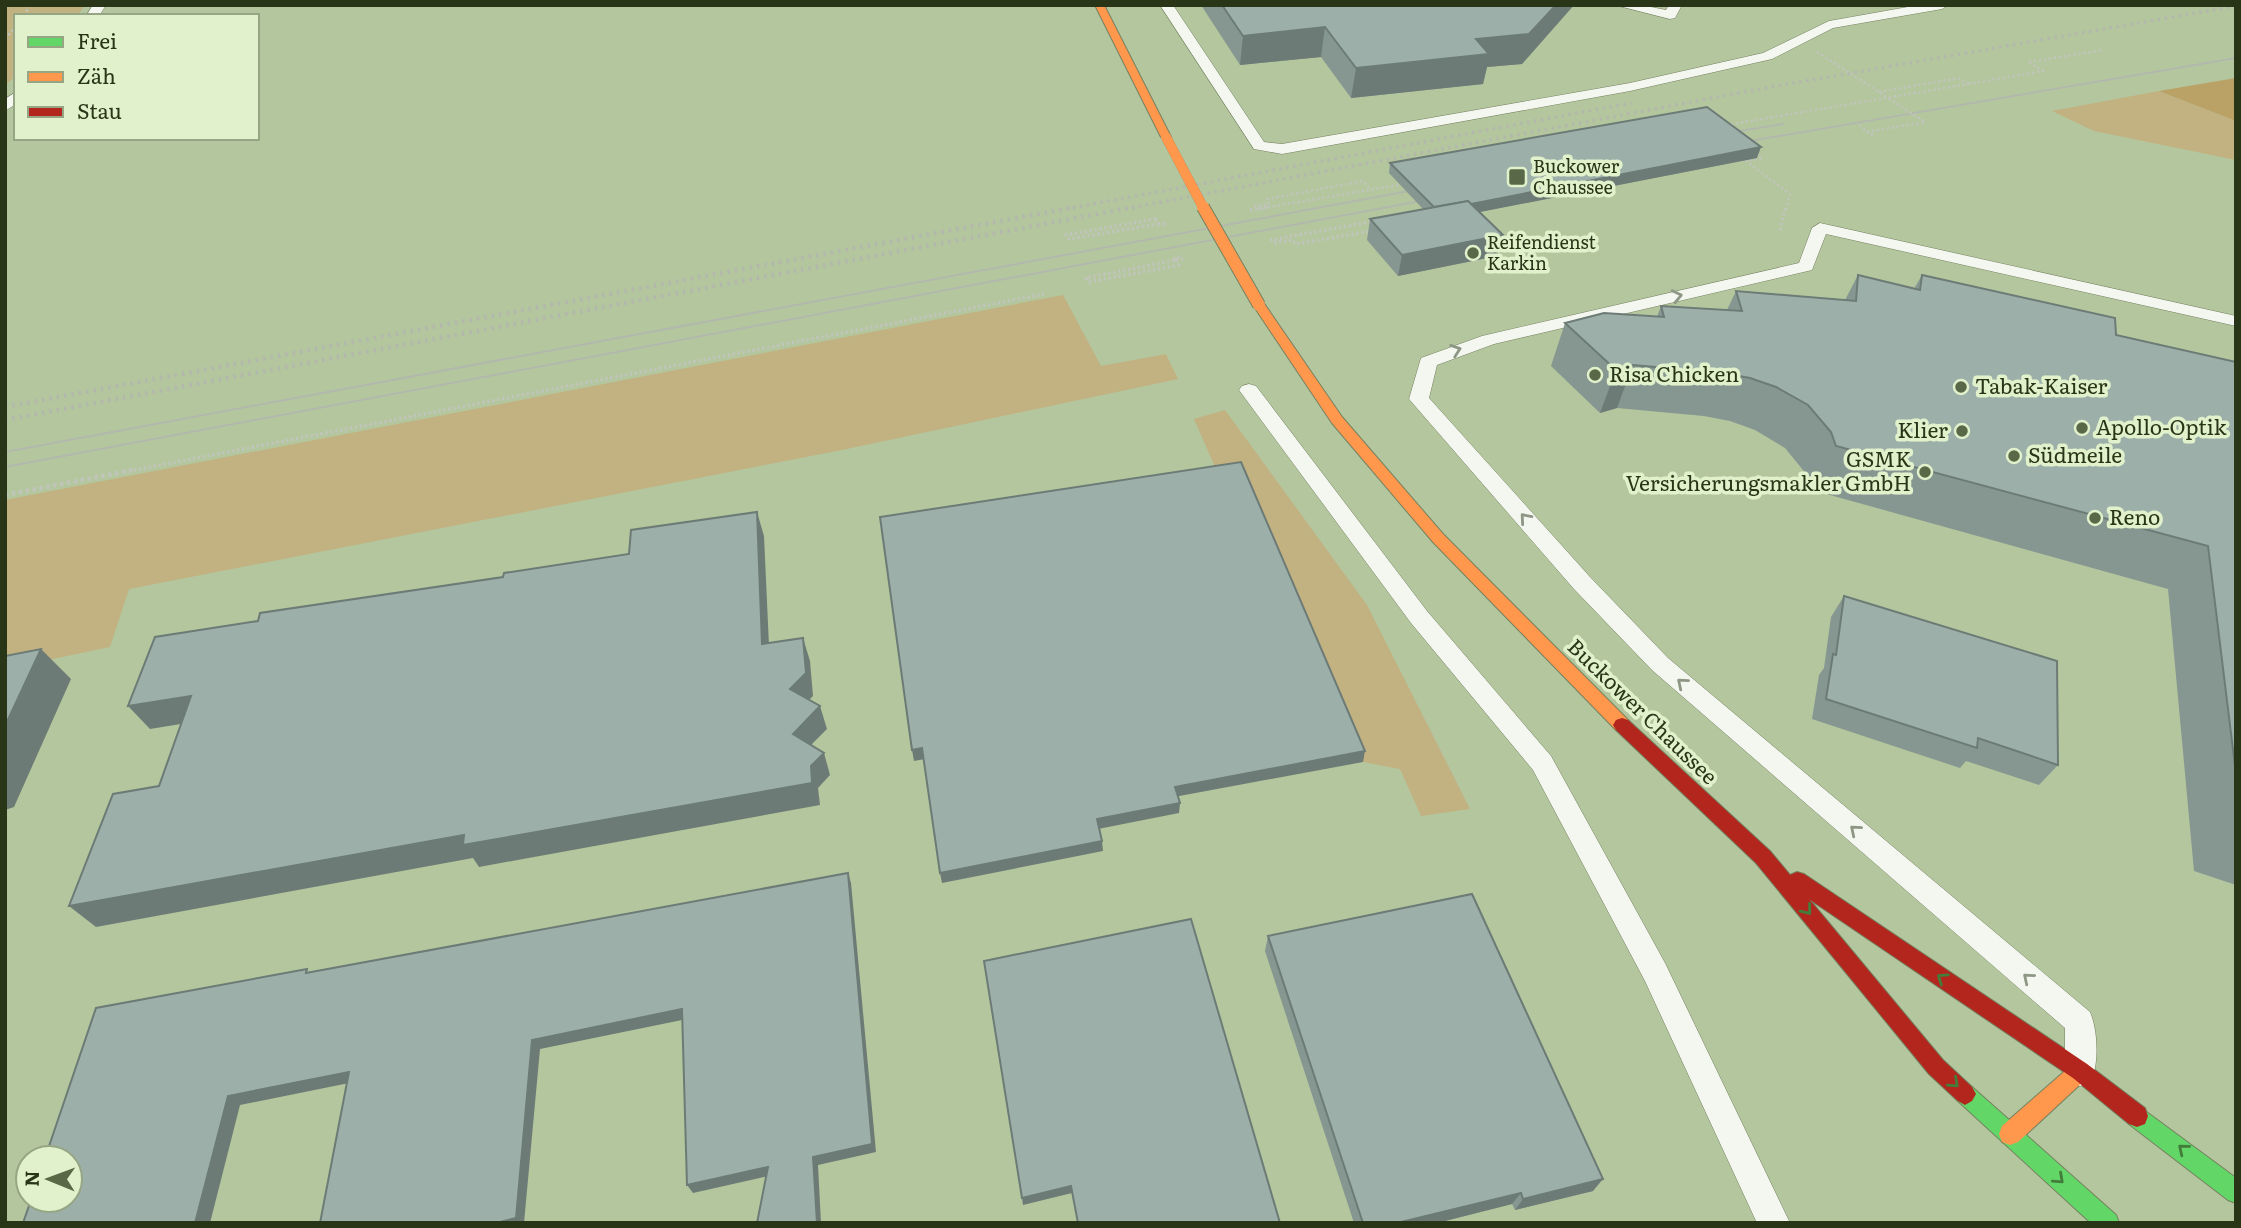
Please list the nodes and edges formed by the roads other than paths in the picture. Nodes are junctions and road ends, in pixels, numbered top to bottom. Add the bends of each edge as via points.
1 (1099, 5) edge
2 (1166, 5) edge
3 (1620, 5) edge
4 (1676, 5) edge
5 (1942, 5) edge
6 (2236, 321) edge
7 (1248, 390) dead end
8 (1763, 857) junction
9 (2080, 1070) junction
10 (2010, 1134) junction
11 (2236, 1192) edge
12 (1774, 1223) edge
13 (2108, 1223) edge

1 - 8 main road, Buckower Chaussee, bridge via 1227,252 1338,419 1438,538 1623,726
2 - 5 lane via 1259,146 1282,149 1630,87 1767,56 1829,25
3 - 4 lane via 1670,15
9 -> 6 lane via 2080,1022 1660,664 1419,399 1428,362 1448,353 1806,266 1820,229
7 - 12 lane via 1419,617 1542,763 1655,972
9 -> 8 main road, Buckower Chaussee
8 -> 10 main road, Buckower Chaussee via 1936,1067
9 - 10 main road
11 -> 9 main road, Buckower Chaussee
10 -> 13 main road, Buckower Chaussee

